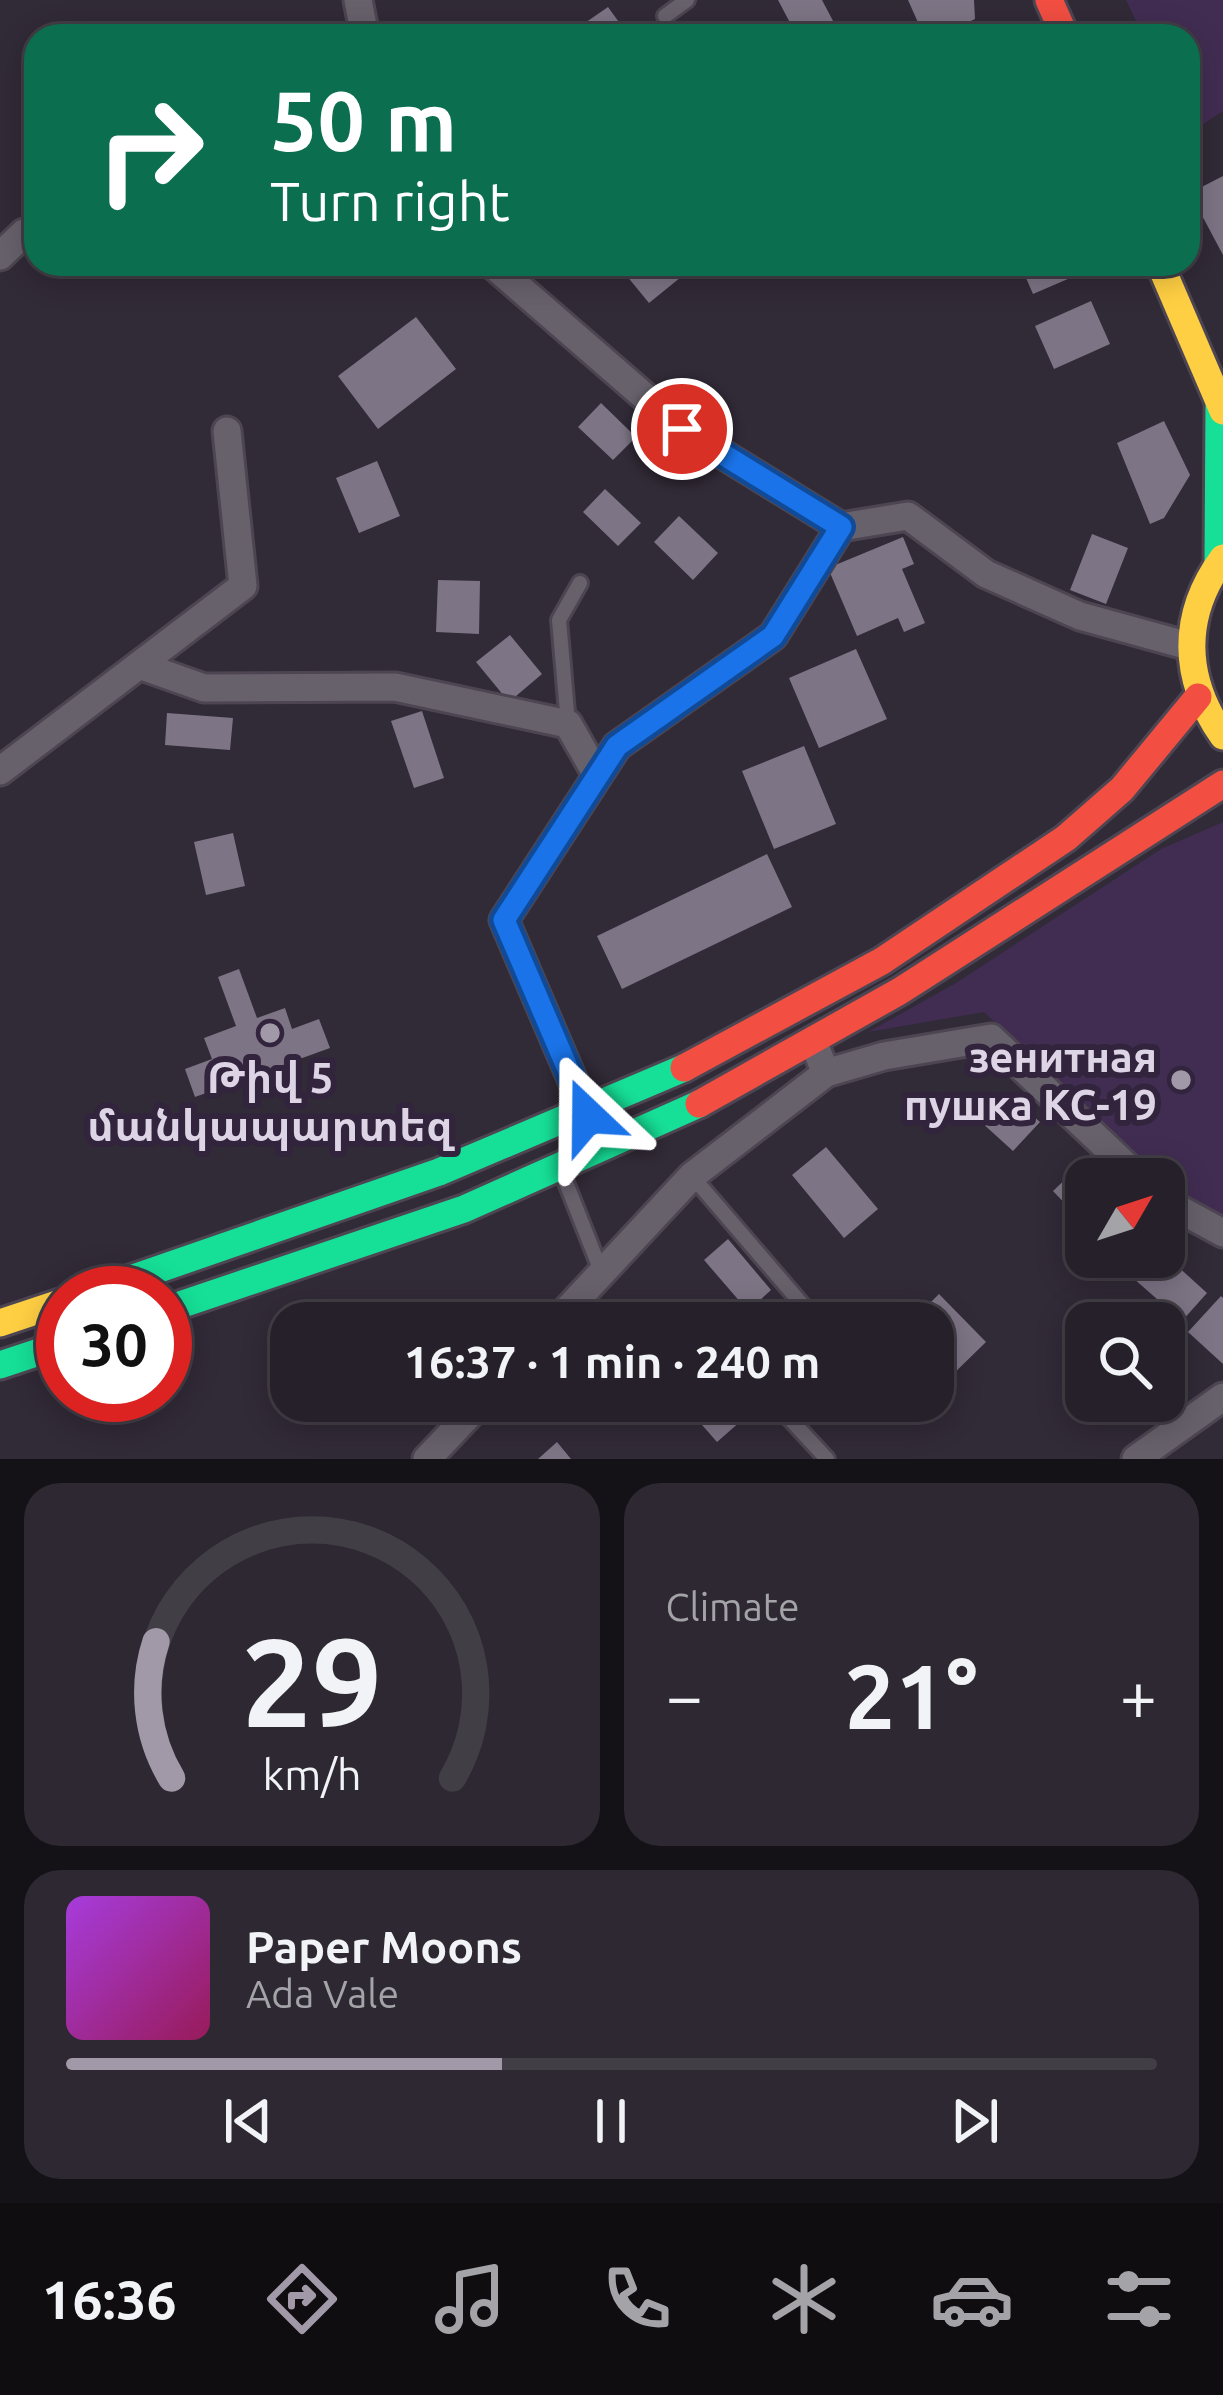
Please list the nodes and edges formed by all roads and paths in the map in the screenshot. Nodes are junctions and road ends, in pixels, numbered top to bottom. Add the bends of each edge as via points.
1 (687, 0) edge
2 (665, 16) dead end
3 (24, 233) dead end
4 (0, 256) edge
5 (505, 276) edge
6 (1165, 276) edge
7 (1221, 409) edge
8 (227, 431) dead end
9 (841, 527) junction
10 (1221, 561) edge
11 (580, 583) dead end
12 (1189, 646) junction
13 (140, 665) junction
14 (1198, 697) junction
15 (568, 724) junction
16 (1223, 736) edge
17 (0, 771) edge
18 (597, 775) junction
19 (1223, 784) edge
20 (814, 1044) junction
21 (826, 1073) junction
22 (588, 1116) junction
23 (1118, 1158) edge
24 (561, 1170) junction
25 (692, 1176) junction
26 (1185, 1212) edge
27 (1223, 1233) edge
28 (171, 1266) edge
29 (602, 1273) junction
30 (192, 1301) edge
31 (575, 1302) edge
32 (800, 1302) edge
33 (36, 1311) edge
34 (0, 1323) edge
35 (36, 1353) edge
36 (0, 1365) edge
37 (1223, 1397) edge
38 (462, 1422) edge
39 (793, 1422) edge
40 (427, 1459) edge
41 (827, 1459) edge
42 (1136, 1459) edge

1 - 2 lane
3 - 4 street
5 - 9 street via 682,429
6 - 7 main road
7 - 10 main road
8 - 13 street via 243,586
9 - 12 street via 908,516 986,574 1080,616
9 - 18 street via 773,636 617,746
10 - 12 main road via 1202,588
11 - 15 lane via 559,620
12 - 14 main road
13 - 15 street via 203,688 395,687
13 - 17 street
14 - 16 main road
14 - 22 main road via 1108,805 926,934 726,1049
15 - 18 street
18 - 22 street via 504,920
19 - 20 main road
20 - 21 street
20 - 24 main road
21 - 23 street via 991,1038
21 - 25 street
22 - 28 main road
24 - 29 lane
24 - 30 main road
25 - 29 street
25 - 32 lane
26 - 27 street
29 - 31 street
33 - 34 main road
35 - 36 main road
37 - 42 street
38 - 40 street
39 - 41 lane

